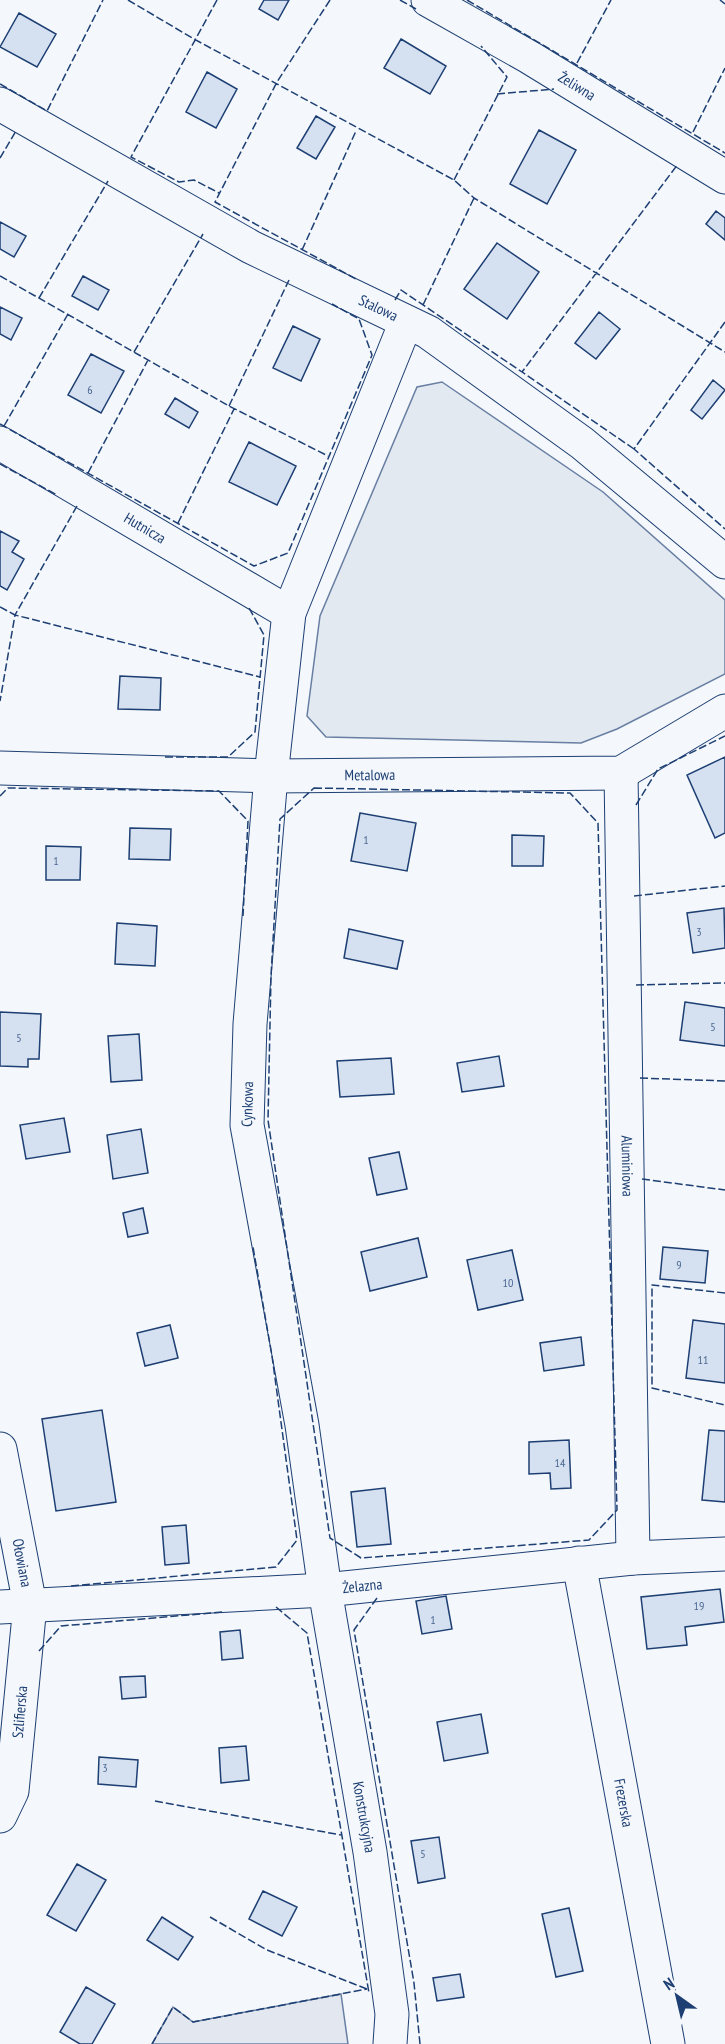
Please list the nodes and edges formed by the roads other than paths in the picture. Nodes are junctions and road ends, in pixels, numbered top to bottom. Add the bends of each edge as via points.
1 (428, 0) edge
2 (0, 104) edge
3 (725, 177) edge
4 (406, 322) junction
5 (0, 443) edge
6 (725, 562) edge
7 (288, 613) junction
8 (725, 711) edge
9 (0, 768) edge
10 (621, 773) junction
11 (271, 776) junction
12 (0, 1449) edge
13 (725, 1554) edge
14 (633, 1558) junction
15 (579, 1563) junction
16 (326, 1590) junction
17 (15, 1606) edge
18 (0, 1816) edge
19 (390, 2044) edge
20 (668, 2044) edge

1 - 3 street, Żeliwna
2 - 4 street, Stalowa via 251,247
4 - 6 street, Stalowa via 428,332 582,443
4 - 7 street, Cynkowa
5 - 7 street, Hutnicza
7 - 11 street, Cynkowa
8 - 10 street
9 - 11 street, Metalowa
10 - 11 street, Metalowa
10 - 14 street, Aluminiowa
11 - 16 street, Cynkowa via 250,1024 247,1125 303,1425
12 - 17 street, Ołowiana
13 - 14 street, Żelazna
14 - 15 street, Żelazna
15 - 16 street, Żelazna
15 - 20 street, Frezerska
16 - 17 street, Żelazna
16 - 19 street, Konstrukcyjna via 370,1852 392,2014
17 - 18 street, Szlifierska via 12,1791

